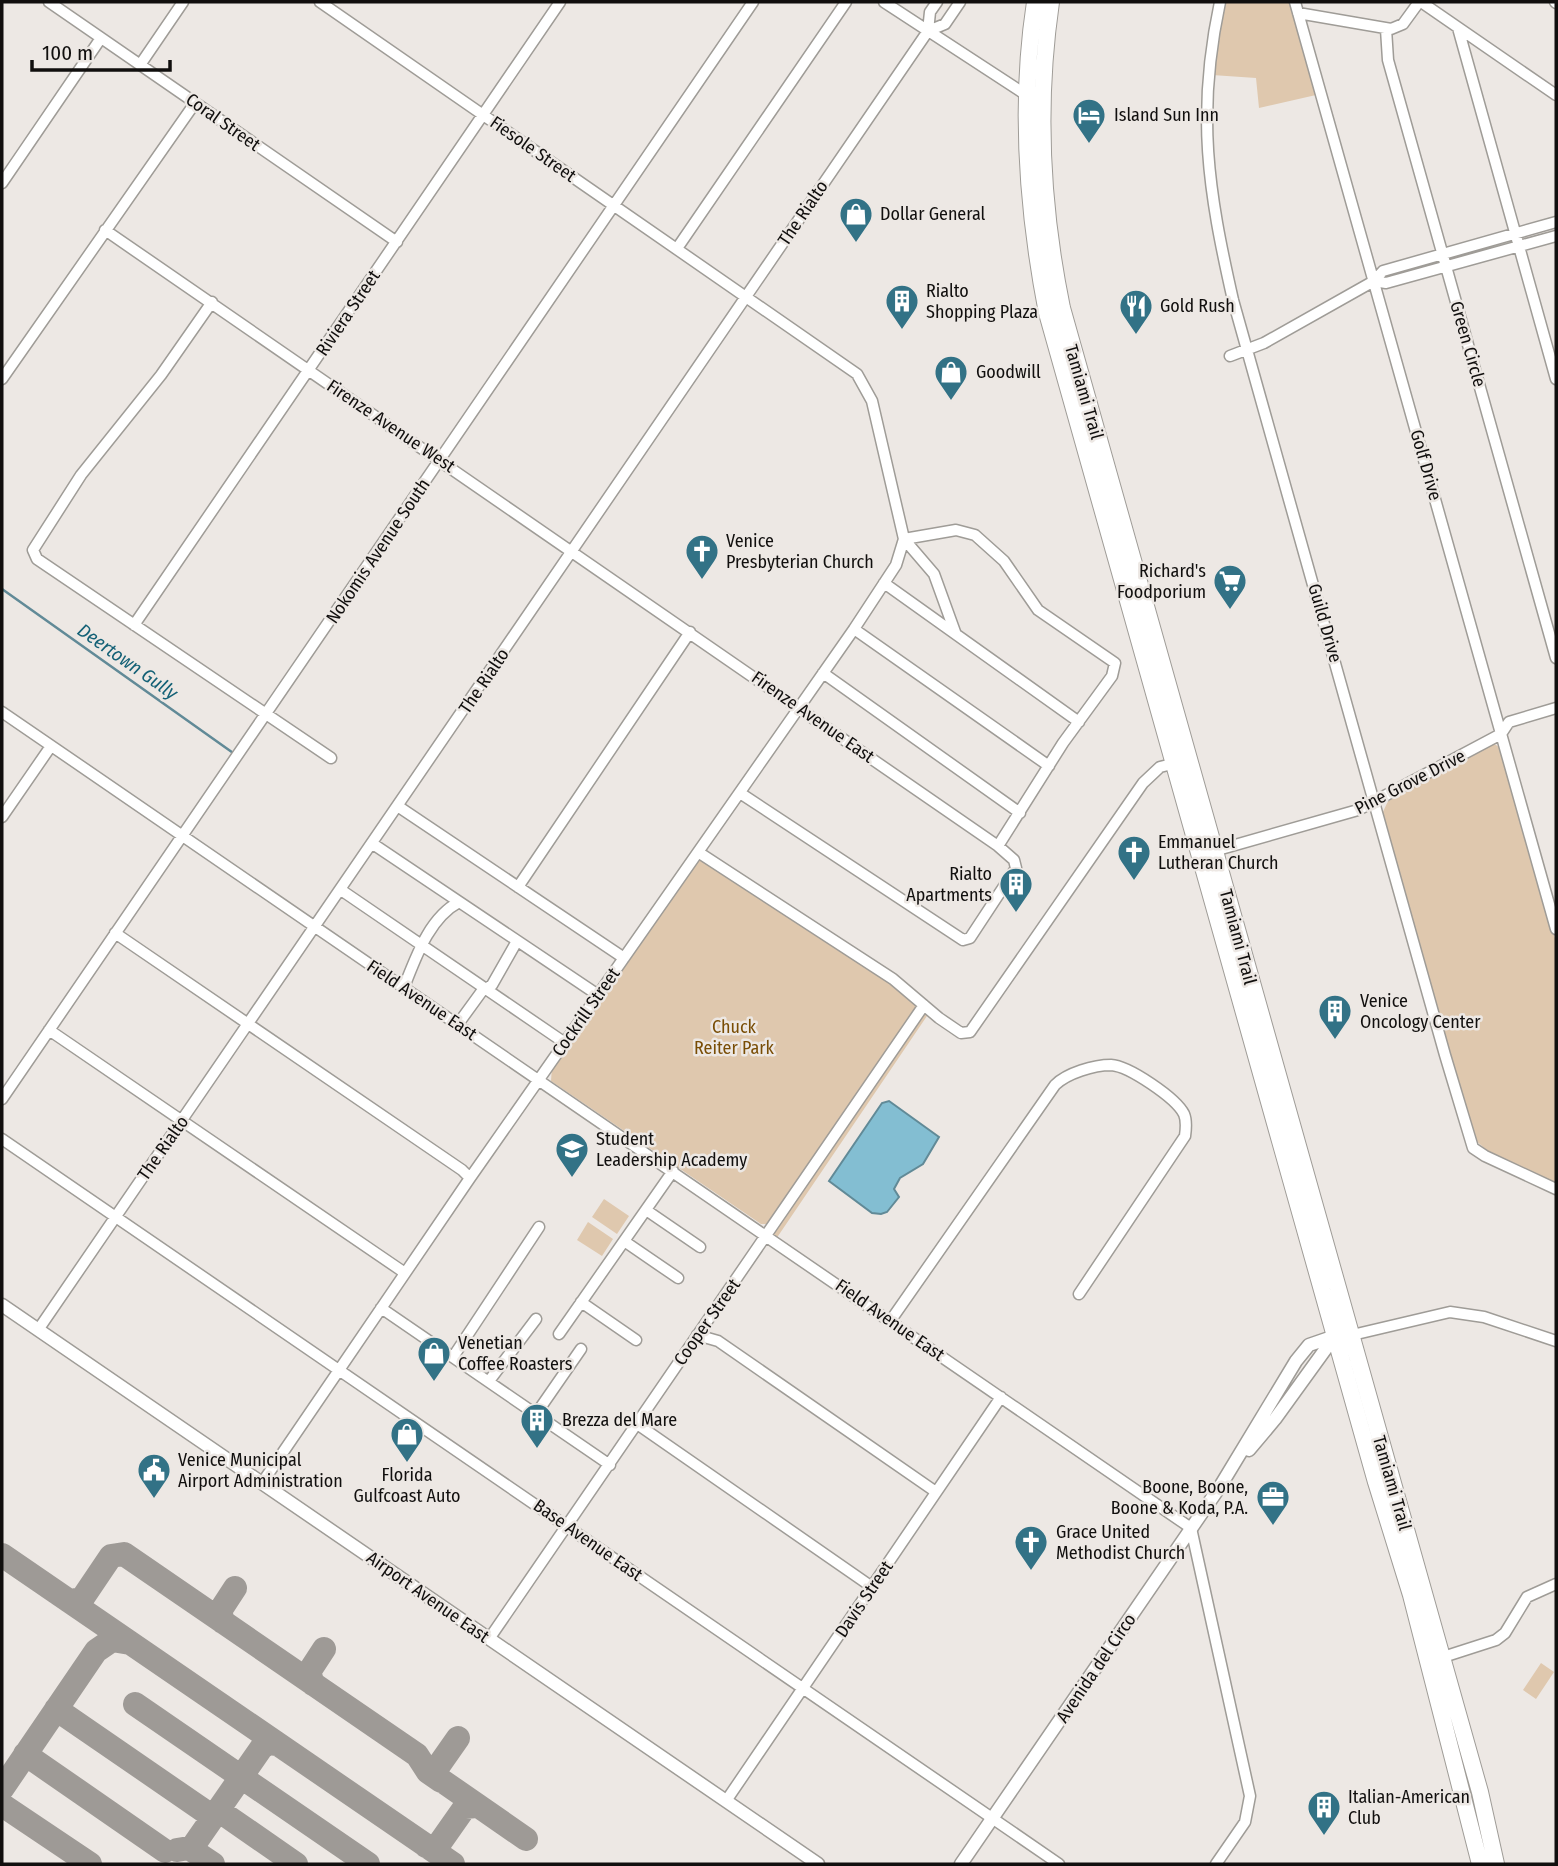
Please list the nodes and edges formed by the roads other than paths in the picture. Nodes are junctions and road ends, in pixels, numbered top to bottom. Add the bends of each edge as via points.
1 (49, 2) edge
2 (183, 2) edge
3 (320, 2) edge
4 (560, 2) edge
5 (753, 2) edge
6 (846, 2) edge
7 (884, 2) edge
8 (937, 2) edge
9 (960, 2) edge
10 (1035, 2) edge
11 (1051, 2) edge
12 (1220, 2) edge
13 (1420, 2) edge
14 (1297, 8) edge
15 (1458, 28) junction
16 (1386, 29) junction
17 (928, 31) junction
18 (101, 38) junction
19 (140, 65) junction
20 (1556, 95) edge
21 (1034, 99) junction
22 (195, 103) junction
23 (484, 114) junction
24 (2, 183) edge
25 (615, 205) junction
26 (1556, 222) edge
27 (105, 230) junction
28 (1515, 233) junction
29 (1556, 236) edge
30 (397, 242) junction
31 (678, 247) junction
32 (1519, 247) junction
33 (1443, 254) junction
34 (1446, 267) junction
35 (1374, 281) junction
36 (747, 295) junction
37 (212, 302) junction
38 (1247, 350) junction
39 (1230, 356) dead end
40 (309, 370) junction
41 (2, 379) edge
42 (1556, 379) edge
43 (440, 460) junction
44 (904, 539) junction
45 (573, 550) junction
46 (884, 583) junction
47 (134, 625) junction
48 (854, 629) junction
49 (690, 632) junction
50 (954, 632) junction
51 (1556, 658) edge
52 (823, 673) junction
53 (799, 708) junction
54 (1556, 708) edge
55 (2, 712) edge
56 (267, 715) junction
57 (1079, 722) junction
58 (1501, 734) junction
59 (51, 746) junction
60 (331, 758) dead end
61 (1180, 762) junction
62 (1049, 766) junction
63 (740, 793) junction
64 (1376, 802) junction
65 (399, 807) junction
66 (1020, 813) junction
67 (2, 817) edge
68 (182, 836) junction
69 (373, 844) junction
70 (998, 846) junction
71 (1214, 851) junction
72 (698, 852) junction
73 (518, 887) junction
74 (341, 890) junction
75 (459, 902) junction
76 (316, 928) junction
77 (1556, 929) edge
78 (115, 933) junction
79 (517, 941) junction
80 (421, 944) junction
81 (624, 958) junction
82 (404, 987) junction
83 (485, 988) junction
84 (598, 995) junction
85 (925, 1005) junction
86 (249, 1024) junction
87 (458, 1024) junction
88 (49, 1030) junction
89 (565, 1043) junction
90 (539, 1080) junction
91 (2, 1099) edge
92 (182, 1121) junction
93 (2, 1139) edge
94 (673, 1171) junction
95 (470, 1178) junction
96 (1556, 1189) edge
97 (646, 1210) junction
98 (116, 1217) junction
99 (539, 1227) dead end
100 (767, 1235) junction
101 (624, 1241) junction
102 (700, 1247) dead end
103 (405, 1273) junction
104 (678, 1278) dead end
105 (1079, 1294) dead end
106 (581, 1303) junction
107 (2, 1305) edge
108 (381, 1308) junction
109 (536, 1319) dead end
110 (891, 1320) junction
111 (38, 1330) junction
112 (559, 1334) dead end
113 (697, 1335) junction
114 (1343, 1336) junction
115 (636, 1340) dead end
116 (1556, 1342) edge
117 (581, 1349) dead end
118 (453, 1357) junction
119 (339, 1369) junction
120 (489, 1381) junction
121 (1001, 1397) junction
122 (536, 1414) junction
123 (637, 1424) junction
124 (610, 1465) junction
125 (262, 1483) junction
126 (936, 1492) junction
127 (567, 1525) junction
128 (1191, 1528) junction
129 (1556, 1584) edge
130 (872, 1587) junction
131 (489, 1639) junction
132 (1435, 1660) junction
133 (802, 1689) junction
134 (726, 1801) junction
135 (993, 1818) junction
136 (818, 1864) edge
137 (961, 1864) edge
138 (1059, 1864) edge
139 (1216, 1864) edge
140 (1480, 1864) edge
141 (1496, 1864) edge

1 - 18 street, Coral Street
2 - 19 street
3 - 23 street, Fiesole Street
4 - 23 street, Riviera Street
5 - 25 street, Nokomis Avenue South
6 - 31 street
7 - 17 street
8 - 17 street, The Rialto via 930,12
9 - 17 street, The Rialto via 945,24
10 - 21 main road, Tamiami Trail
11 - 21 main road, Tamiami Trail
12 - 38 street, Guild Drive via 1207,73 1207,146 1220,243
13 - 15 street
13 - 16 street via 1404,24
14 - 16 street
14 - 35 street, Golf Drive
15 - 20 street
15 - 28 street
16 - 33 street, Green Circle via 1388,60
17 - 21 street
17 - 36 street, The Rialto
18 - 19 street, Coral Street
18 - 24 street
19 - 22 street, Coral Street
21 - 61 main road, Tamiami Trail via 1030,209 1047,313
22 - 27 street
22 - 30 street, Coral Street
23 - 25 street, Fiesole Street
23 - 30 street, Riviera Street
25 - 31 street, Fiesole Street
25 - 43 street, Nokomis Avenue South
26 - 28 street
27 - 37 street, Firenze Avenue West
27 - 41 street
28 - 32 street
28 - 33 street
29 - 32 street
30 - 40 street, Riviera Street
31 - 36 street, Fiesole Street
32 - 34 street
32 - 42 street
33 - 34 street, Green Circle
33 - 35 street via 1383,271
34 - 35 street via 1386,283
34 - 51 street, Green Circle
35 - 38 street
35 - 58 street, Golf Drive
36 - 44 street via 849,367 864,383
36 - 45 street, The Rialto
37 - 40 street, Firenze Avenue West
37 - 47 street via 81,475 33,550 37,559
38 - 39 street
38 - 64 street, Guild Drive
40 - 43 street, Firenze Avenue West
40 - 47 street, Riviera Street
43 - 45 street, Firenze Avenue West
43 - 56 street, Nokomis Avenue South
44 - 46 street, Cockrill Street via 900,557
44 - 50 street via 934,574
44 - 57 street via 956,530 975,534 1004,561 1038,610 1115,663 1112,676
45 - 49 street, Firenze Avenue East
45 - 65 street, The Rialto
46 - 48 street, Cockrill Street
46 - 50 street
47 - 56 street
48 - 52 street, Cockrill Street
48 - 62 street
49 - 53 street, Firenze Avenue East
49 - 73 street
50 - 57 street
52 - 53 street, Cockrill Street
52 - 66 street
53 - 63 street, Cockrill Street
53 - 70 street, Firenze Avenue East
54 - 58 street, Pine Grove Drive via 1509,722
55 - 59 street, Field Avenue East
56 - 60 street
56 - 68 street, Nokomis Avenue South
57 - 62 street
58 - 64 street, Pine Grove Drive
58 - 77 street, Golf Drive
59 - 67 street
59 - 68 street, Field Avenue East
61 - 71 main road, Tamiami Trail
61 - 85 street via 1160,767 1143,783 970,1032 961,1033
61 - 114 main road, Tamiami Trail
62 - 66 street
63 - 70 street, Firenze Avenue East via 818,848 966,940 1016,868 1014,860
63 - 72 street, Cockrill Street
64 - 71 street, Pine Grove Drive
64 - 96 street, Guild Drive via 1471,1143 1485,1157
65 - 69 street, The Rialto
65 - 73 street
66 - 70 street
68 - 76 street, Field Avenue East
68 - 78 street, Nokomis Avenue South
69 - 74 street, The Rialto
69 - 75 street
71 - 114 main road, Tamiami Trail
72 - 81 street, Cockrill Street
72 - 85 street via 893,979
73 - 81 street
74 - 76 street, The Rialto
74 - 80 street
75 - 79 street
75 - 80 street
76 - 82 street, Field Avenue East
76 - 86 street, The Rialto
78 - 86 street
78 - 88 street, Nokomis Avenue South
79 - 83 street via 492,985
79 - 84 street
80 - 82 street
80 - 83 street
81 - 84 street, Cockrill Street
82 - 87 street, Field Avenue East
83 - 87 street
83 - 89 street
84 - 89 street, Cockrill Street
85 - 100 street, Cooper Street
86 - 92 street, The Rialto
86 - 95 street
87 - 90 street, Field Avenue East
88 - 91 street, Nokomis Avenue South
88 - 92 street
89 - 90 street, Cockrill Street
90 - 94 street, Field Avenue East
90 - 95 street, Cockrill Street
92 - 98 street, The Rialto
92 - 103 street
93 - 98 street, Base Avenue East
94 - 97 street
94 - 100 street, Field Avenue East
95 - 103 street, Cockrill Street
97 - 101 street
97 - 102 street
98 - 111 street, The Rialto
98 - 119 street, Base Avenue East
99 - 118 street
100 - 110 street, Field Avenue East
100 - 113 street, Cooper Street
101 - 104 street
101 - 106 street
103 - 108 street, Cockrill Street
105 - 110 street via 1185,1136 1184,1114 1177,1104 1128,1069 1111,1065 1063,1077 1055,1085
106 - 112 street
106 - 115 street
107 - 111 street, Airport Avenue East
108 - 118 street
108 - 119 street, Cockrill Street
109 - 120 street
110 - 121 street, Field Avenue East
111 - 125 street, Airport Avenue East
113 - 123 street, Cooper Street
113 - 126 street via 718,1341
114 - 116 street via 1450,1312 1484,1317
114 - 128 street, Avenida del Circo via 1309,1345 1302,1353
114 - 132 main road, Tamiami Trail
117 - 122 street
118 - 120 street
119 - 125 street, Cockrill Street
119 - 127 street, Base Avenue East
120 - 122 street
121 - 126 street, Davis Street
121 - 128 street, Field Avenue East
122 - 124 street
123 - 124 street, Cooper Street
123 - 130 street
124 - 127 street, Cooper Street
125 - 131 street, Airport Avenue East
126 - 130 street, Davis Street
127 - 131 street, Cooper Street
127 - 133 street, Base Avenue East
128 - 135 street, Avenida del Circo
128 - 139 street via 1250,1796 1248,1815
129 - 132 street via 1527,1597 1496,1640
130 - 133 street, Davis Street
131 - 134 street, Airport Avenue East
132 - 140 main road, Tamiami Trail
132 - 141 main road, Tamiami Trail via 1480,1792
133 - 134 street, Davis Street
133 - 135 street, Base Avenue East
134 - 136 street, Airport Avenue East
135 - 137 street, Avenida del Circo
135 - 138 street, Base Avenue East

